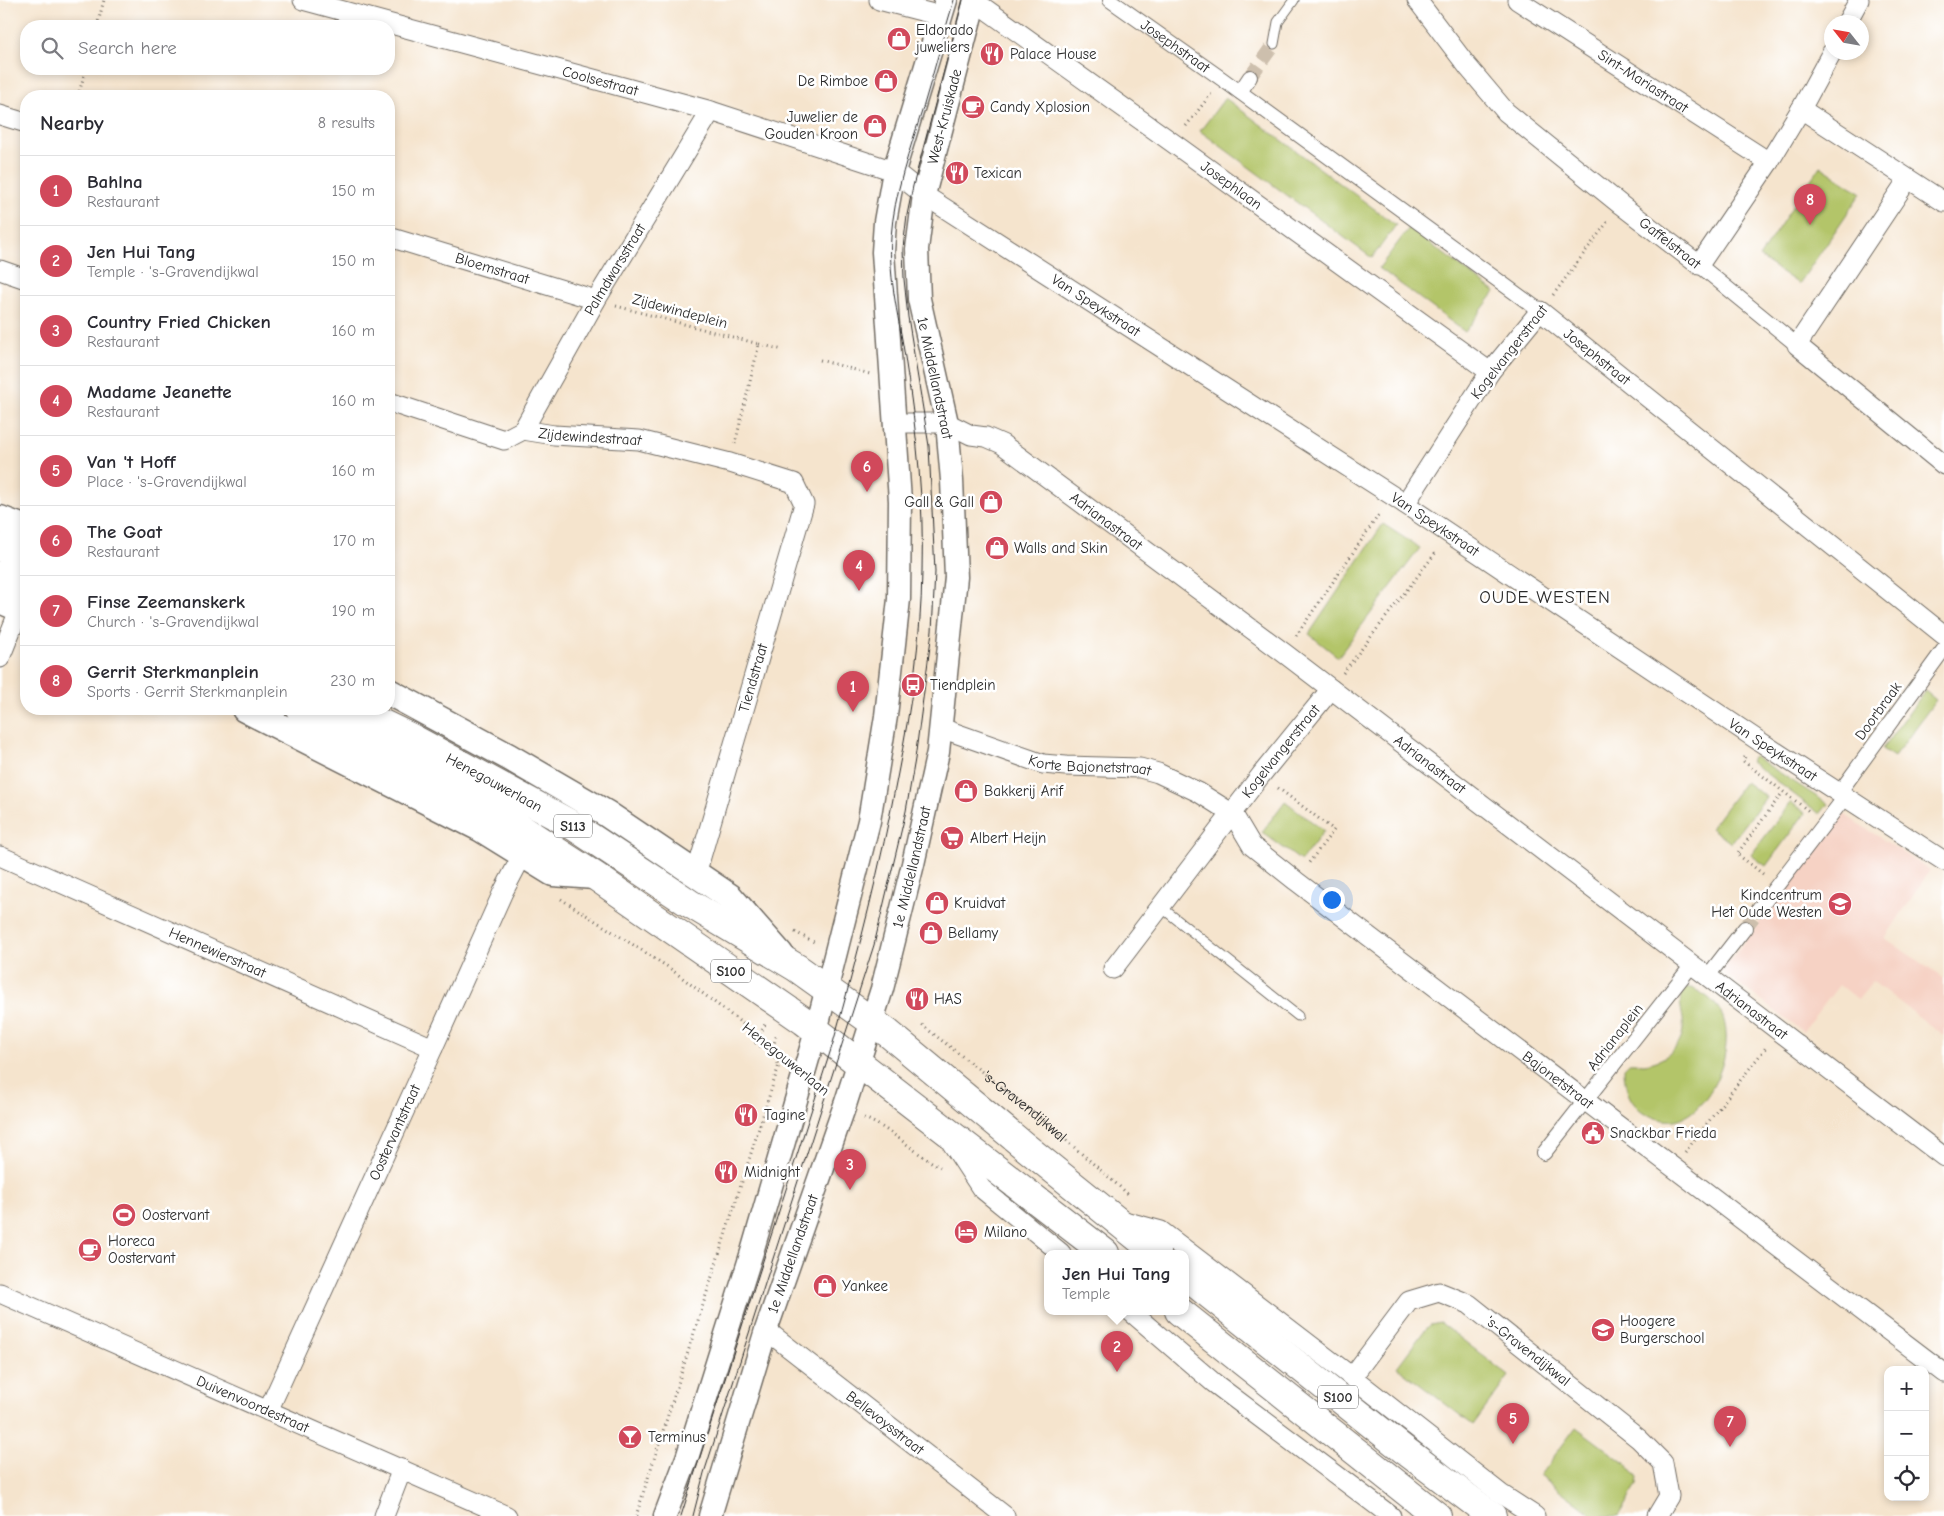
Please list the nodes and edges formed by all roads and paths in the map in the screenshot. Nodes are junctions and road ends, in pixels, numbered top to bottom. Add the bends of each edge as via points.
1 (104, 0) edge
2 (303, 0) edge
3 (879, 0) edge
4 (974, 0) edge
5 (1110, 0) edge
6 (1294, 0) edge
7 (1417, 0) edge
8 (1517, 0) edge
9 (1859, 0) edge
10 (944, 8) edge
11 (1851, 15) edge
12 (99, 20) edge
13 (377, 20) edge
14 (395, 25) edge
15 (1274, 44) tunnel mouth
16 (1828, 60) edge
17 (84, 75) edge
18 (1250, 77) tunnel mouth
19 (1222, 79) junction
20 (80, 90) edge
21 (1240, 92) junction
22 (1801, 109) junction
23 (711, 111) junction
24 (0, 115) edge
25 (20, 121) edge
26 (1173, 143) junction
27 (1769, 162) junction
28 (894, 171) junction
29 (1908, 179) junction
30 (924, 195) junction
31 (1944, 202) edge
32 (1621, 205) junction
33 (395, 238) edge
34 (1699, 265) junction
35 (0, 270) edge
36 (20, 277) edge
37 (596, 300) junction
38 (1540, 312) junction
39 (759, 344) junction
40 (1797, 345) junction
41 (782, 350) dead end
42 (820, 360) dead end
43 (1490, 372) junction
44 (893, 389) junction
45 (395, 404) edge
46 (895, 423) junction
47 (947, 423) junction
48 (524, 430) junction
49 (730, 463) junction
50 (1944, 465) edge
51 (794, 483) joint
52 (1399, 500) junction
53 (0, 519) edge
54 (20, 527) edge
55 (1450, 534) junction
56 (0, 547) edge
57 (20, 555) edge
58 (0, 575) edge
59 (18, 601) edge
60 (1944, 635) edge
61 (1944, 649) edge
62 (1284, 653) junction
63 (0, 658) edge
64 (1331, 689) junction
65 (395, 695) edge
66 (257, 715) edge
67 (311, 715) edge
68 (364, 715) edge
69 (941, 728) junction
70 (1756, 739) junction
71 (1262, 775) junction
72 (1783, 792) junction
73 (1842, 795) junction
74 (1233, 814) junction
75 (1824, 823) junction
76 (524, 854) junction
77 (0, 856) edge
78 (1944, 861) edge
79 (696, 874) junction
80 (595, 876) junction
81 (1296, 881) junction
82 (1778, 885) junction
83 (557, 897) dead end
84 (1161, 907) junction
85 (1759, 909) tunnel mouth
86 (1745, 928) tunnel mouth
87 (784, 959) junction
88 (1692, 965) junction
89 (1113, 970) dead end
90 (1708, 977) junction
91 (827, 989) junction
92 (1298, 1016) dead end
93 (872, 1020) junction
94 (766, 1022) dead end
95 (919, 1023) dead end
96 (816, 1030) junction
97 (1778, 1032) junction
98 (760, 1037) junction
99 (434, 1048) junction
100 (859, 1063) junction
101 (803, 1075) junction
102 (1585, 1102) junction
103 (854, 1111) junction
104 (941, 1126) junction
105 (1544, 1153) dead end
106 (1944, 1158) edge
107 (1672, 1168) junction
108 (981, 1188) junction
109 (1129, 1195) dead end
110 (1111, 1217) junction
111 (1057, 1250) edge
112 (1101, 1250) edge
113 (1153, 1250) edge
114 (1186, 1250) edge
115 (1189, 1252) edge
116 (1189, 1278) edge
117 (0, 1293) edge
118 (1135, 1315) edge
119 (1184, 1315) edge
120 (766, 1330) junction
121 (1944, 1373) edge
122 (1352, 1377) junction
123 (268, 1411) junction
124 (402, 1470) junction
125 (384, 1516) edge
126 (507, 1516) edge
127 (636, 1516) edge
128 (665, 1516) edge
129 (710, 1516) edge
130 (1004, 1516) edge
131 (1391, 1516) edge
132 (1437, 1516) edge
133 (1492, 1516) edge
134 (1535, 1516) edge
135 (1657, 1516) edge

1 - 12 path
2 - 13 street, Coolsestraat
3 - 10 street
4 - 26 street, Josephlaan
4 - 30 street, West-Kruiskade
5 - 19 street, Josephstraat
6 - 15 lane via 1278,22
7 - 32 street, Gaffelstraat via 1506,112
8 - 27 street, Sint-Mariastraat
9 - 11 street
10 - 28 street, West-Kruiskade
14 - 23 street, Coolsestraat
16 - 22 street
17 - 20 path
18 - 21 street
19 - 21 street, Josephstraat
19 - 26 path
21 - 38 street, Josephstraat
22 - 27 street
22 - 29 street
23 - 28 street, Coolsestraat
23 - 37 street, Palmdwarsstraat
24 - 25 street
26 - 43 street, Josephlaan
27 - 34 street
28 - 30 street
28 - 44 street, West-Kruiskade via 883,252
29 - 31 street
29 - 40 street
30 - 47 street, 1e Middellandstraat via 917,249 919,299
30 - 52 street, Van Speykstraat
32 - 34 street, Gaffelstraat
32 - 38 path, Kogelvangerstraat
33 - 37 street, Bloemstraat
34 - 40 street, Gaffelstraat
35 - 36 street
37 - 39 path, Zijdewindeplein
37 - 48 street, Palmdwarsstraat
38 - 43 street, Kogelvangerstraat
38 - 60 street, Josephstraat
39 - 41 path, Zijdewindeplein
39 - 49 path
40 - 50 street, Gaffelstraat
42 - 44 path
43 - 52 street, Kogelvangerstraat
44 - 46 street
45 - 48 street, Zijdewindestraat via 504,440
46 - 47 street, Adrianastraat
46 - 91 street via 900,501 899,599 886,716 869,821
47 - 62 street, Adrianastraat via 971,435 1002,444
47 - 69 street, 1e Middellandstraat via 956,577
48 - 49 street, Zijdewindestraat via 639,440
49 - 51 street, Zijdewindestraat
51 - 79 street, Tiendstraat via 804,504
52 - 55 street, Van Speykstraat
52 - 62 path
53 - 54 main road
55 - 64 path, Kogelvangerstraat
55 - 70 street, Van Speykstraat
56 - 57 main road
58 - 59 main road
59 - 63 street
61 - 73 street, Doorbraak
62 - 64 street, Adrianastraat
64 - 71 street, Kogelvangerstraat
64 - 88 street, Adrianastraat
65 - 79 main road, Henegouwerlaan via 593,806
66 - 76 main road via 480,828
67 - 80 main road, Henegouwerlaan / S113 via 508,820
68 - 87 main road, Henegouwerlaan / S113 via 569,823 688,903
69 - 74 street, Korte Bajonetstraat via 1043,764 1140,768 1158,773 1198,792
69 - 93 street, 1e Middellandstraat via 913,864
70 - 72 path via 1743,761
70 - 73 street, Van Speykstraat
71 - 74 street, Kogelvangerstraat
71 - 81 path via 1334,830
72 - 75 path
72 - 82 path via 1738,854
73 - 75 street, Doorbraak
73 - 78 street, Van Speykstraat
74 - 81 street, Bajonetstraat via 1252,846
74 - 84 street, Kogelvangerstraat
75 - 82 street, Doorbraak
76 - 80 main road via 553,873
76 - 99 street, Oostervantstraat via 503,892
77 - 99 street, Hennewierstraat
79 - 87 main road, Henegouwerlaan via 730,897
80 - 96 main road, Henegouwerlaan / S100
81 - 102 street, Bajonetstraat
82 - 85 street, Doorbraak
83 - 98 path, Henegouwerlaan via 668,967
84 - 89 street, Kogelvangerstraat
84 - 92 lane
86 - 90 street
87 - 91 main road, Henegouwerlaan
88 - 90 street, Adrianastraat
88 - 102 street, Adrianaplein
90 - 97 street, Adrianastraat
91 - 93 main road, Henegouwerlaan
91 - 96 street
93 - 100 street, 1e Middellandstraat
93 - 110 main road, 's-Gravendijkwal
94 - 98 path
95 - 109 path, 's-Gravendijkwal via 1036,1114
96 - 100 main road, S100
96 - 101 street
97 - 106 street, Adrianastraat
97 - 107 path
98 - 101 path, Henegouwerlaan
98 - 127 path via 756,1043 774,1056 778,1065
99 - 123 street, Oostervantstraat
100 - 103 street, 1e Middellandstraat
100 - 104 main road, S100
101 - 128 street via 752,1252 687,1458
102 - 105 street, Adrianaplein
102 - 107 street, Bajonetstraat
103 - 108 path via 875,1122 923,1158
103 - 120 street, 1e Middellandstraat
104 - 108 street
104 - 112 main road, S100
107 - 121 street, Bajonetstraat
108 - 111 street
110 - 113 main road, 's-Gravendijkwal
110 - 114 street, 's-Gravendijkwal via 1161,1231
115 - 122 street, 's-Gravendijkwal
116 - 133 main road, S100
117 - 123 street, Duivenvoordestraat
118 - 131 street via 1214,1383
119 - 132 main road, S100
120 - 129 street, 1e Middellandstraat
120 - 130 street, Bellevoysstraat
122 - 134 street, 's-Gravendijkwal via 1501,1494
122 - 135 street, 's-Gravendijkwal via 1409,1301 1439,1292 1469,1304 1639,1439 1663,1463 1669,1496
123 - 124 street, Duivenvoordestraat
124 - 125 street
124 - 126 street, Duivenvoordestraat

